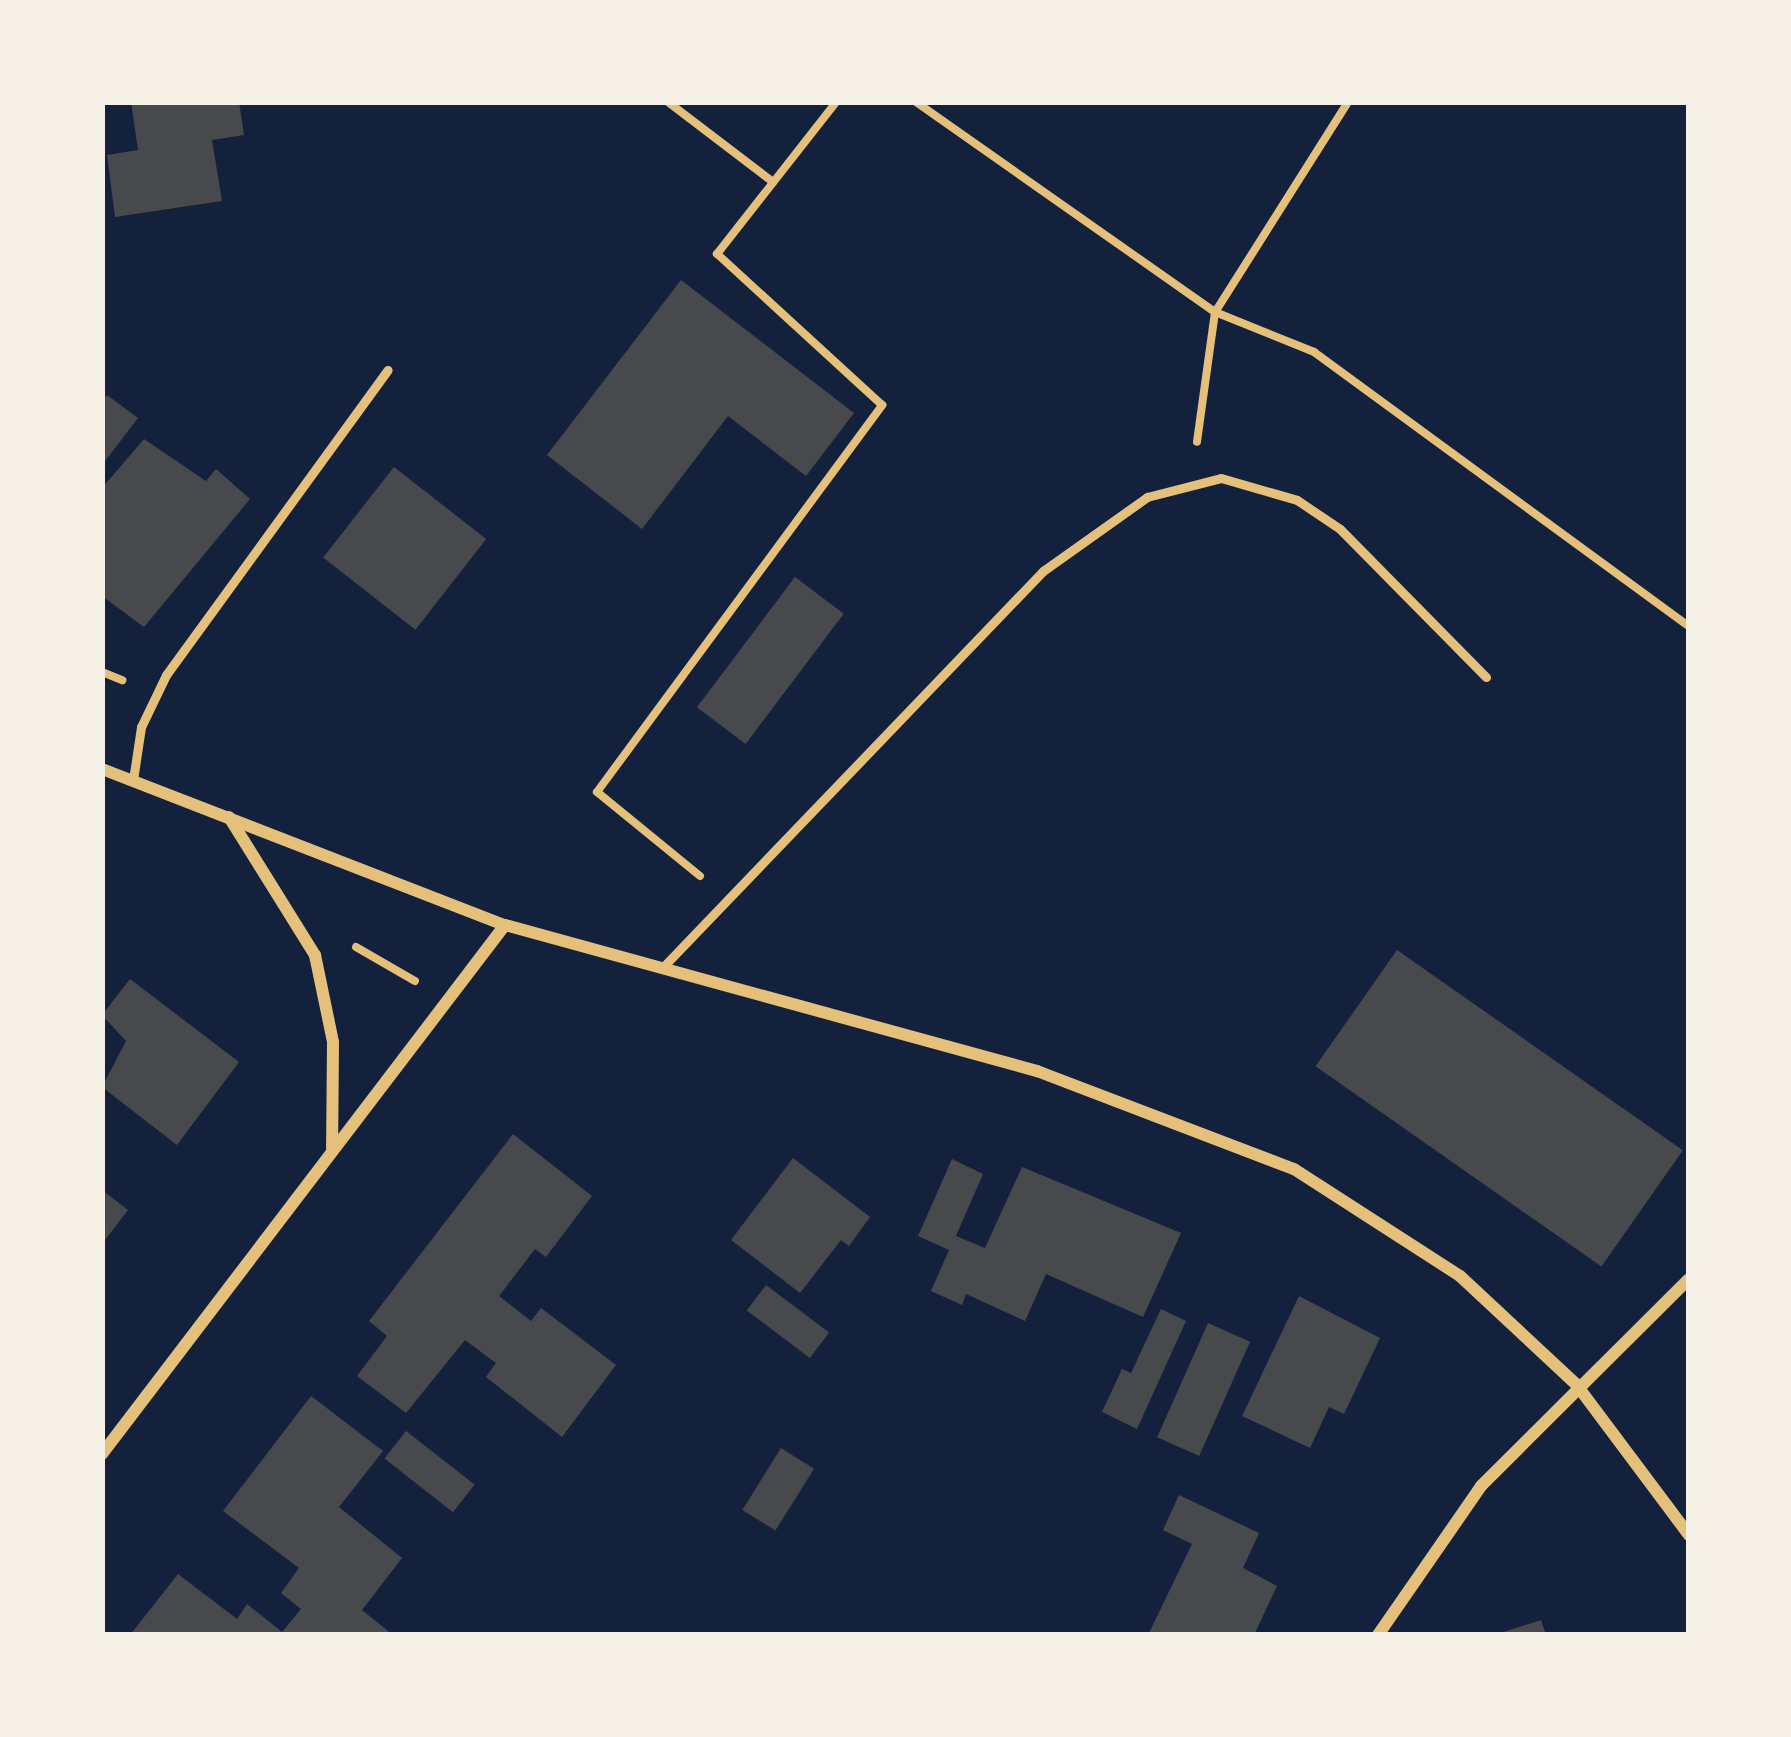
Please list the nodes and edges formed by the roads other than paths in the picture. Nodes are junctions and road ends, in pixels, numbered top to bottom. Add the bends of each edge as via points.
1 (388, 370) dead end
2 (1486, 677) dead end
3 (102, 769) edge
4 (134, 780) junction
5 (229, 816) junction
6 (505, 925) junction
7 (663, 967) junction
8 (332, 1150) junction
9 (1689, 1279) edge
10 (1576, 1384) junction
11 (102, 1454) edge
12 (1689, 1534) edge
13 (1378, 1635) edge

1 - 4 lane via 166,675 141,728
2 - 7 lane via 1340,529 1297,500 1221,478 1190,482 1113,514 1075,542
3 - 4 street
4 - 5 street
5 - 6 street
5 - 8 street via 315,955 333,1042
6 - 7 street
6 - 8 street
7 - 10 street via 1037,1071 1294,1169 1437,1259
8 - 11 street
9 - 10 street
10 - 12 street
10 - 13 street via 1441,1536

